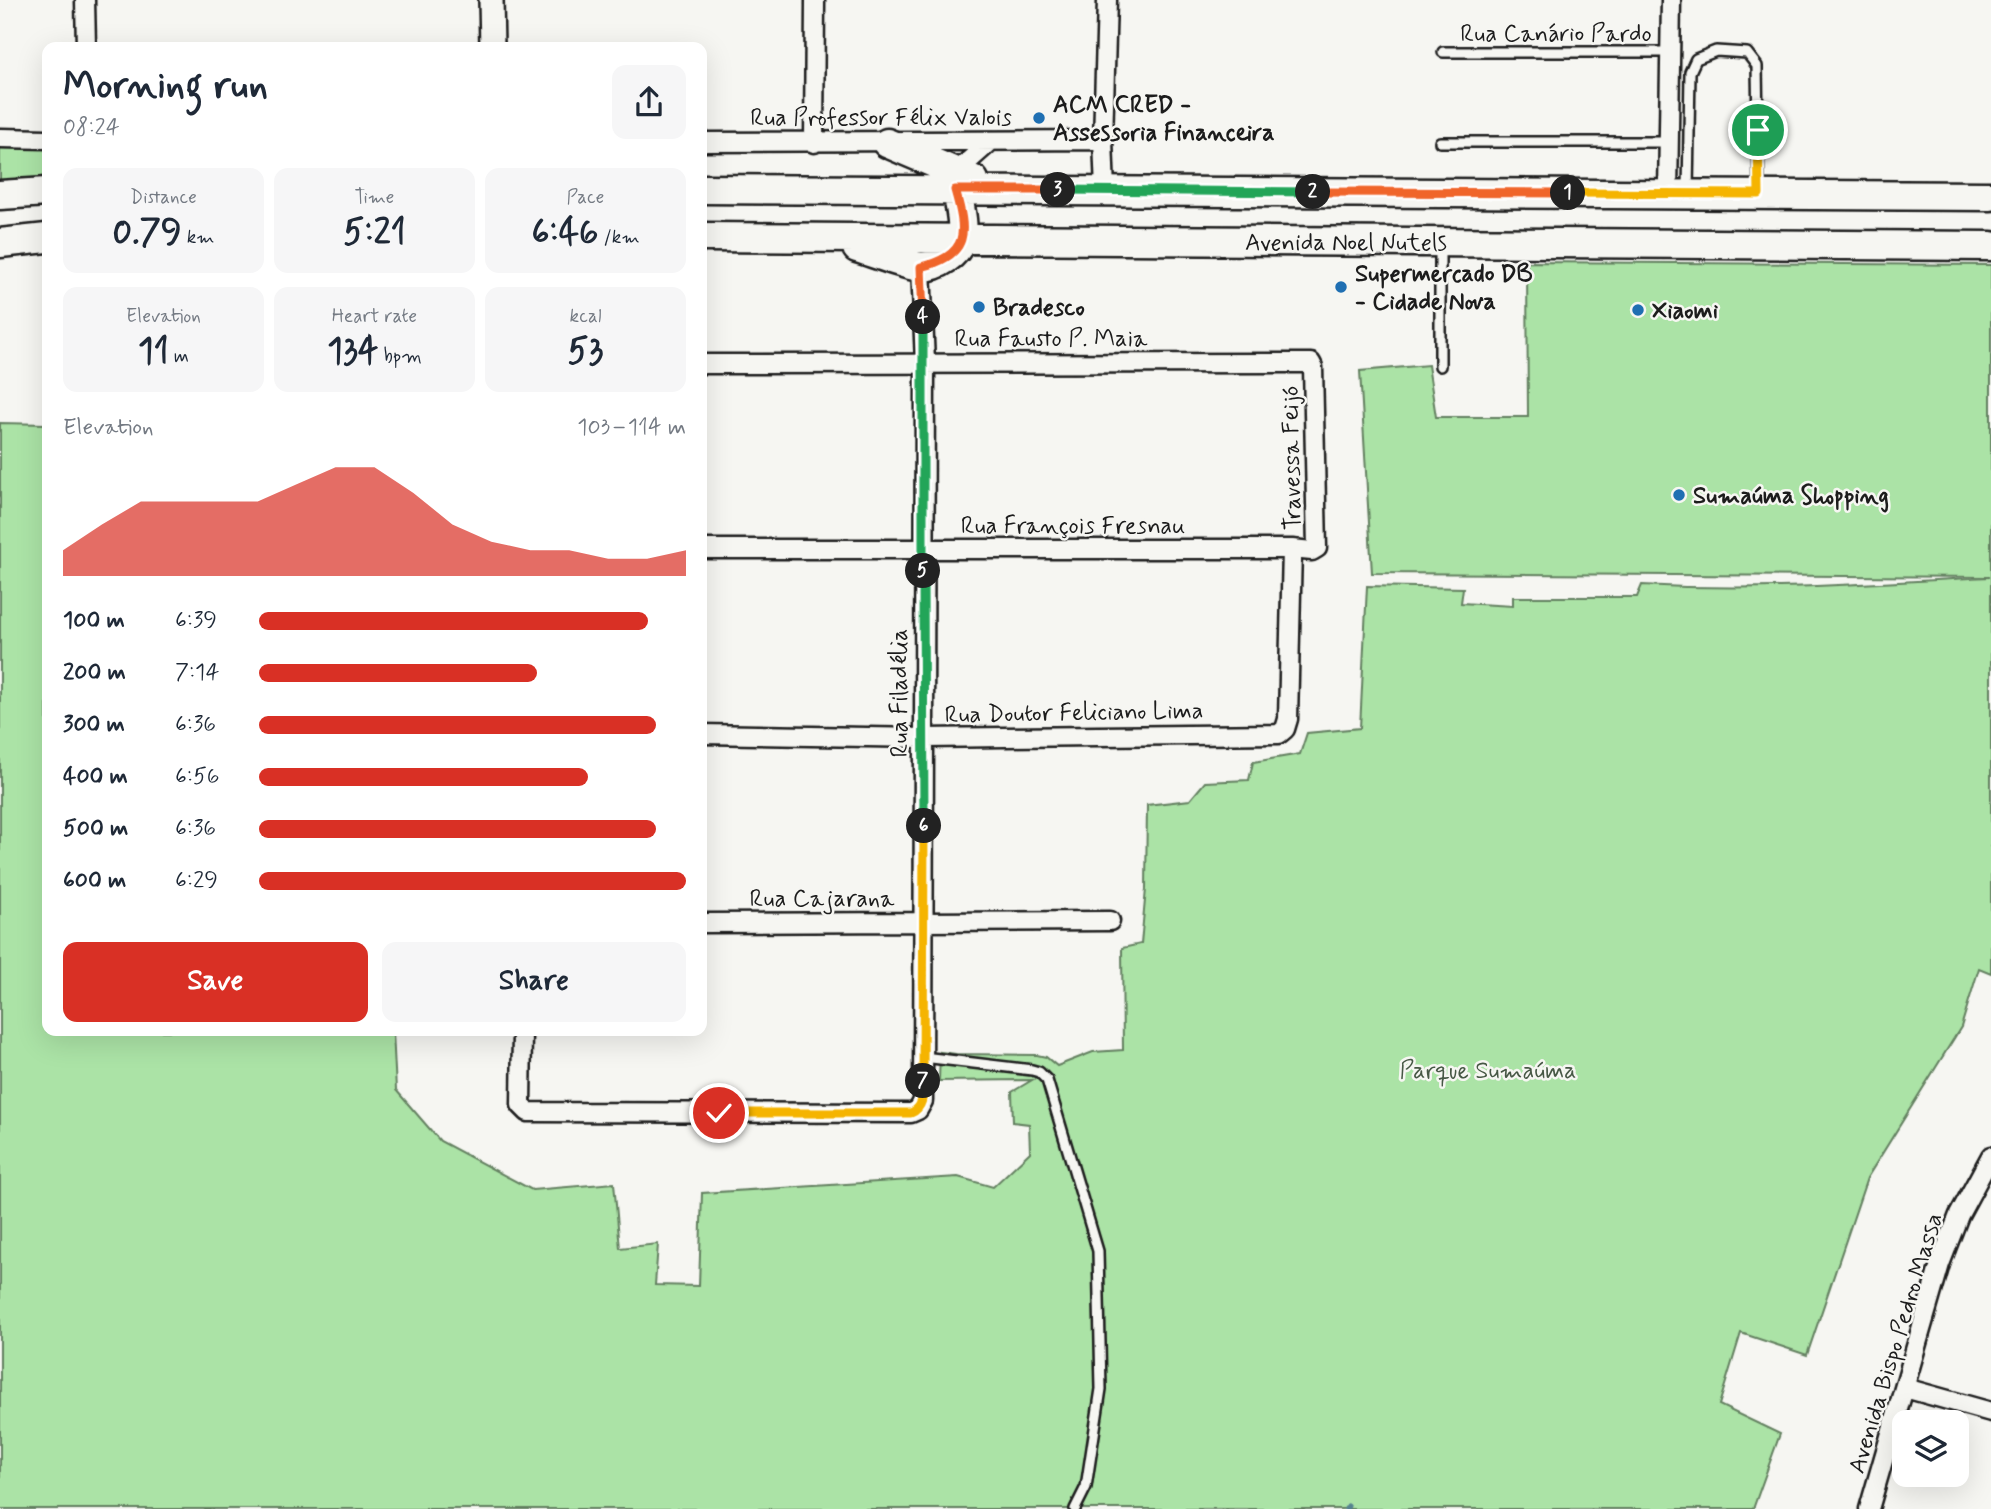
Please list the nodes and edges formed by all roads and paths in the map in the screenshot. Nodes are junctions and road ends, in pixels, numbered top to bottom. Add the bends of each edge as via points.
1 (85, 0) edge
2 (491, 0) edge
3 (815, 0) edge
4 (1107, 0) edge
5 (1671, 0) edge
6 (86, 42) edge
7 (492, 42) edge
8 (1443, 52) dead end
9 (1669, 52) junction
10 (0, 138) edge
11 (42, 139) edge
12 (1103, 141) junction
13 (707, 142) edge
14 (990, 142) junction
15 (1440, 142) dead end
16 (1668, 142) junction
17 (814, 143) junction
18 (887, 143) junction
19 (956, 181) junction
20 (707, 189) edge
21 (1105, 191) junction
22 (42, 192) edge
23 (1678, 193) junction
24 (1759, 194) junction
25 (0, 195) edge
26 (1991, 196) edge
27 (707, 237) edge
28 (824, 238) junction
29 (42, 239) edge
30 (961, 239) junction
31 (0, 243) edge
32 (1440, 243) junction
33 (1991, 246) edge
34 (921, 267) junction
35 (925, 363) junction
36 (707, 364) edge
37 (1440, 366) dead end
38 (1313, 367) joint
39 (1317, 548) joint
40 (707, 549) edge
41 (1292, 549) junction
42 (923, 550) junction
43 (707, 734) edge
44 (924, 738) junction
45 (1110, 921) dead end
46 (924, 922) junction
47 (707, 923) edge
48 (522, 1036) edge
49 (923, 1057) junction
50 (1991, 1156) edge
51 (1986, 1175) edge
52 (1905, 1388) junction
53 (1991, 1412) edge
54 (1075, 1509) edge
55 (1869, 1509) edge

1 - 6 street
2 - 7 street
3 - 17 street
4 - 12 street
5 - 9 street
8 - 9 lane, Rua Canário Pardo
9 - 16 street
10 - 11 street
12 - 14 street, Rua Professor Félix Valois
12 - 21 street
13 - 17 street, Rua Professor Félix Valois
14 - 18 street, Rua Professor Félix Valois
14 - 19 street
15 - 16 lane
16 - 23 street
17 - 18 street, Rua Professor Félix Valois
18 - 19 main road
19 - 20 main road, Avenida Noel Nutels
19 - 21 main road, Avenida Noel Nutels via 995,190
19 - 30 main road
21 - 23 main road, Avenida Noel Nutels
22 - 25 main road
23 - 24 main road, Avenida Noel Nutels
23 - 24 lane via 1690,72 1696,58 1716,51 1747,53 1757,66
24 - 26 main road, Avenida Noel Nutels
27 - 28 main road, Avenida Noel Nutels
28 - 30 main road, Avenida Noel Nutels
28 - 34 main road
29 - 31 main road
30 - 32 main road, Avenida Noel Nutels
30 - 34 main road via 948,257
32 - 33 main road, Avenida Noel Nutels
32 - 37 lane
34 - 35 street, Rua Filadélia
35 - 36 street, Rua Fausto P. Maia
35 - 38 street, Rua Fausto P. Maia via 1311,363
35 - 42 street, Rua Filadélia
38 - 39 street, Travessa Feijó
39 - 41 street, Rua François Fresnau
40 - 42 street, Rua François Fresnau
41 - 42 street, Rua François Fresnau
41 - 44 street, Rua Doutor Feliciano Lima via 1289,719 1279,734
42 - 44 street, Rua Filadélia
43 - 44 street, Rua Doutor Feliciano Lima
44 - 46 street, Rua Filadélia
45 - 46 street, Rua Cajarana
46 - 47 street, Rua Cajarana
46 - 49 street, Rua Filadélia
48 - 49 street, Rua Filadélia via 522,1105 527,1112 911,1113 923,1101
49 - 54 lane via 1032,1070 1047,1080 1098,1251 1101,1389 1086,1487
50 - 51 street, Avenida Bispo Pedro Massa
51 - 52 street, Avenida Bispo Pedro Massa via 1959,1215 1940,1264
52 - 53 street
52 - 55 street, Avenida Bispo Pedro Massa

